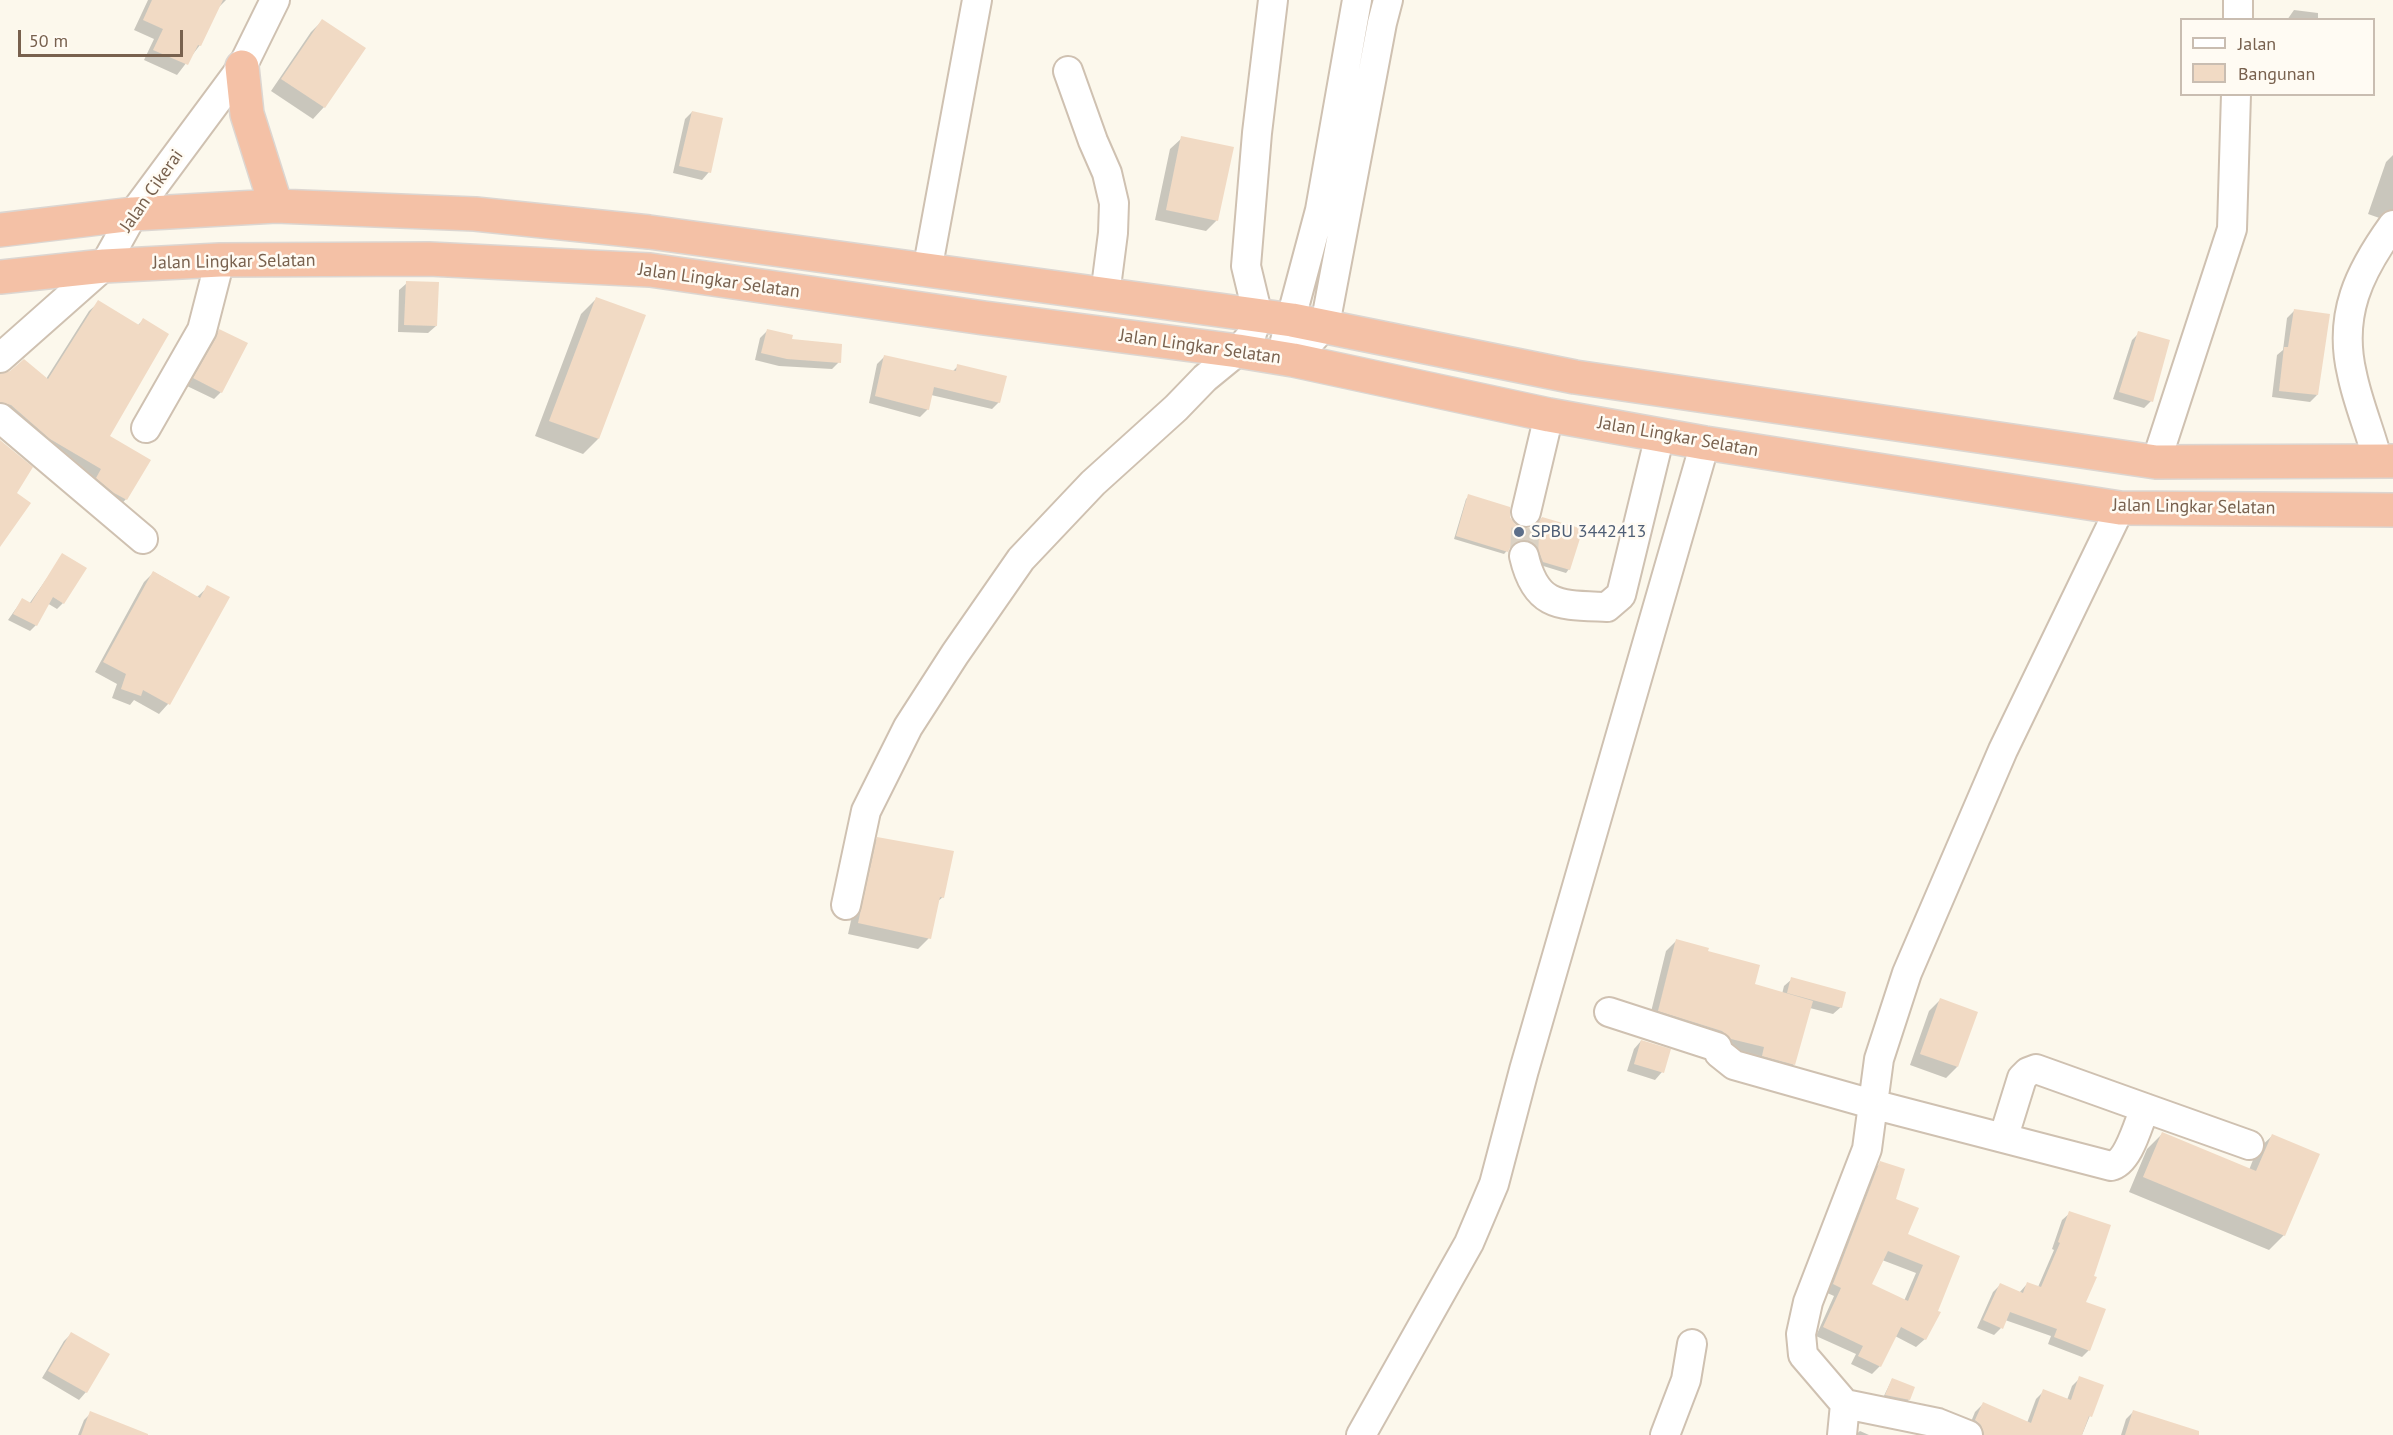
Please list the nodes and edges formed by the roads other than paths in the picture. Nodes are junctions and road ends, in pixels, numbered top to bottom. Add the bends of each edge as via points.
1 (275, 0) edge
2 (976, 0) edge
3 (1273, 0) edge
4 (1357, 0) edge
5 (1388, 0) edge
6 (2238, 0) edge
7 (2238, 18) edge
8 (242, 67) junction
9 (1068, 71) dead end
10 (2236, 96) edge
11 (276, 206) junction
12 (133, 214) junction
13 (2393, 225) edge
14 (0, 230) edge
15 (220, 260) junction
16 (104, 266) junction
17 (927, 271) junction
18 (0, 277) edge
19 (1106, 295) junction
20 (1258, 316) junction
21 (1292, 320) junction
22 (1325, 325) junction
23 (1238, 351) junction
24 (0, 358) edge
25 (1286, 359) junction
26 (1549, 415) junction
27 (0, 418) edge
28 (146, 428) dead end
29 (1660, 435) junction
30 (1706, 443) junction
31 (2156, 462) junction
32 (2386, 462) edge
33 (2120, 508) junction
34 (2393, 510) edge
35 (1526, 512) tunnel mouth
36 (143, 539) dead end
37 (1524, 556) tunnel mouth
38 (846, 905) dead end
39 (1609, 1012) dead end
40 (1872, 1104) junction
41 (2145, 1108) junction
42 (2004, 1136) junction
43 (2248, 1145) dead end
44 (1692, 1344) dead end
45 (1845, 1404) junction
46 (1361, 1435) edge
47 (1665, 1435) edge
48 (1842, 1435) edge
49 (1968, 1435) edge

1 - 8 street, Jalan Cikerai
2 - 17 street
3 - 20 street via 1246,266
4 - 21 street via 1320,210
5 - 22 street
6 - 7 street
8 - 11 highway via 247,114
8 - 12 street, Jalan Cikerai
9 - 19 street via 1107,172 1114,203
10 - 31 street via 2232,229
11 - 12 highway
11 - 17 highway via 475,214 649,232
12 - 14 highway
12 - 16 street, Jalan Cikerai
13 - 32 street via 2354,293 2348,327 2351,373
15 - 16 highway, Jalan Lingkar Selatan
15 - 23 highway, Jalan Lingkar Selatan via 429,259 650,270
15 - 28 street via 202,330
16 - 18 highway, Jalan Lingkar Selatan
16 - 24 street, Jalan Cikerai
17 - 19 highway
19 - 20 highway
20 - 21 highway
20 - 23 street via 1251,336
21 - 22 highway
21 - 25 street
22 - 25 street
22 - 31 highway via 1575,377
23 - 25 highway, Jalan Lingkar Selatan
23 - 38 street via 1093,483 1021,559 908,727 866,811
25 - 26 highway, Jalan Lingkar Selatan
26 - 29 highway, Jalan Lingkar Selatan
26 - 35 street
27 - 36 street
29 - 30 highway, Jalan Lingkar Selatan
29 - 37 street via 1621,595 1607,607 1546,598 1528,576
30 - 33 highway, Jalan Lingkar Selatan
30 - 46 street via 1494,1184 1469,1243
31 - 32 highway
33 - 34 highway, Jalan Lingkar Selatan
33 - 40 street via 2003,750 1907,973 1879,1059
39 - 40 street via 1717,1047 1734,1065
40 - 42 street
40 - 45 street via 1867,1149 1808,1302 1801,1334 1803,1355
41 - 42 street via 2125,1157 2111,1166
41 - 42 street via 2036,1069 2022,1078
41 - 43 street
44 - 47 street via 1686,1380
45 - 48 street
45 - 49 street via 1938,1423

